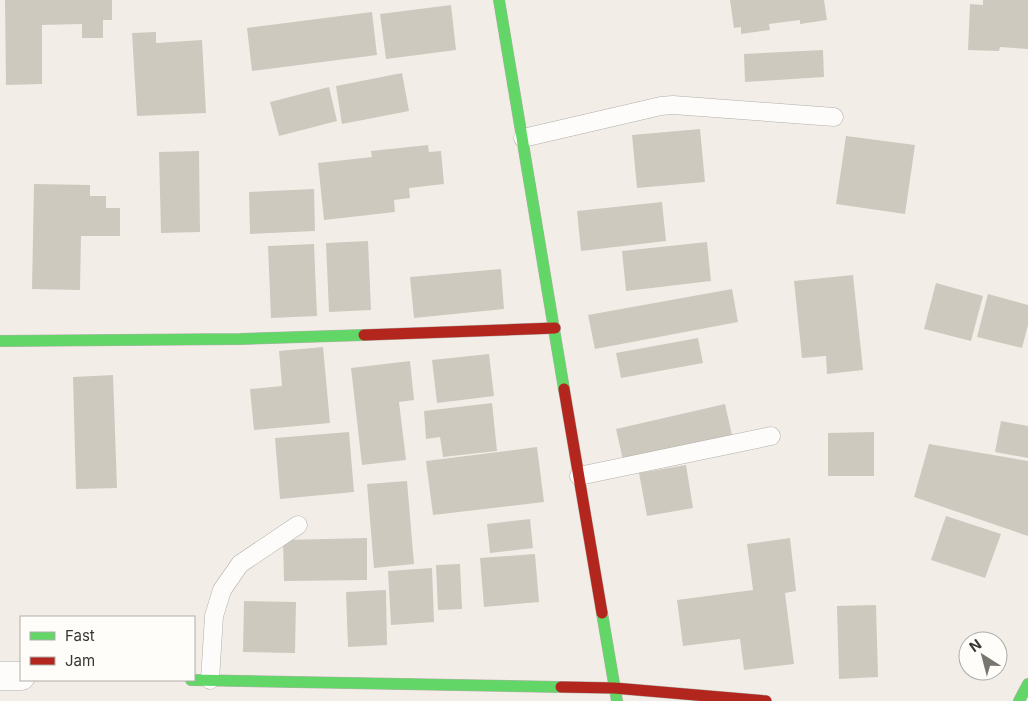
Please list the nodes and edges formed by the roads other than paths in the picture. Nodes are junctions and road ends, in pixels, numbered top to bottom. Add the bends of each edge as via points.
1 (499, 0) edge
2 (834, 117) dead end
3 (522, 138) junction
4 (554, 328) junction
5 (0, 341) edge
6 (771, 436) dead end
7 (579, 476) junction
8 (298, 525) dead end
9 (0, 676) edge
10 (20, 676) edge
11 (195, 680) edge
12 (210, 680) junction
13 (1028, 684) edge
14 (614, 688) junction
15 (430, 693) edge
16 (617, 701) edge
17 (766, 701) edge
18 (1019, 701) edge

1 - 3 main road
2 - 3 lane via 673,105
3 - 4 main road
4 - 5 main road via 240,339
4 - 7 main road
6 - 7 lane
7 - 14 main road
8 - 12 lane via 240,564 222,590 214,616
9 - 10 street
11 - 12 main road
12 - 15 main road
13 - 18 main road
14 - 15 main road
14 - 16 main road
14 - 17 main road

